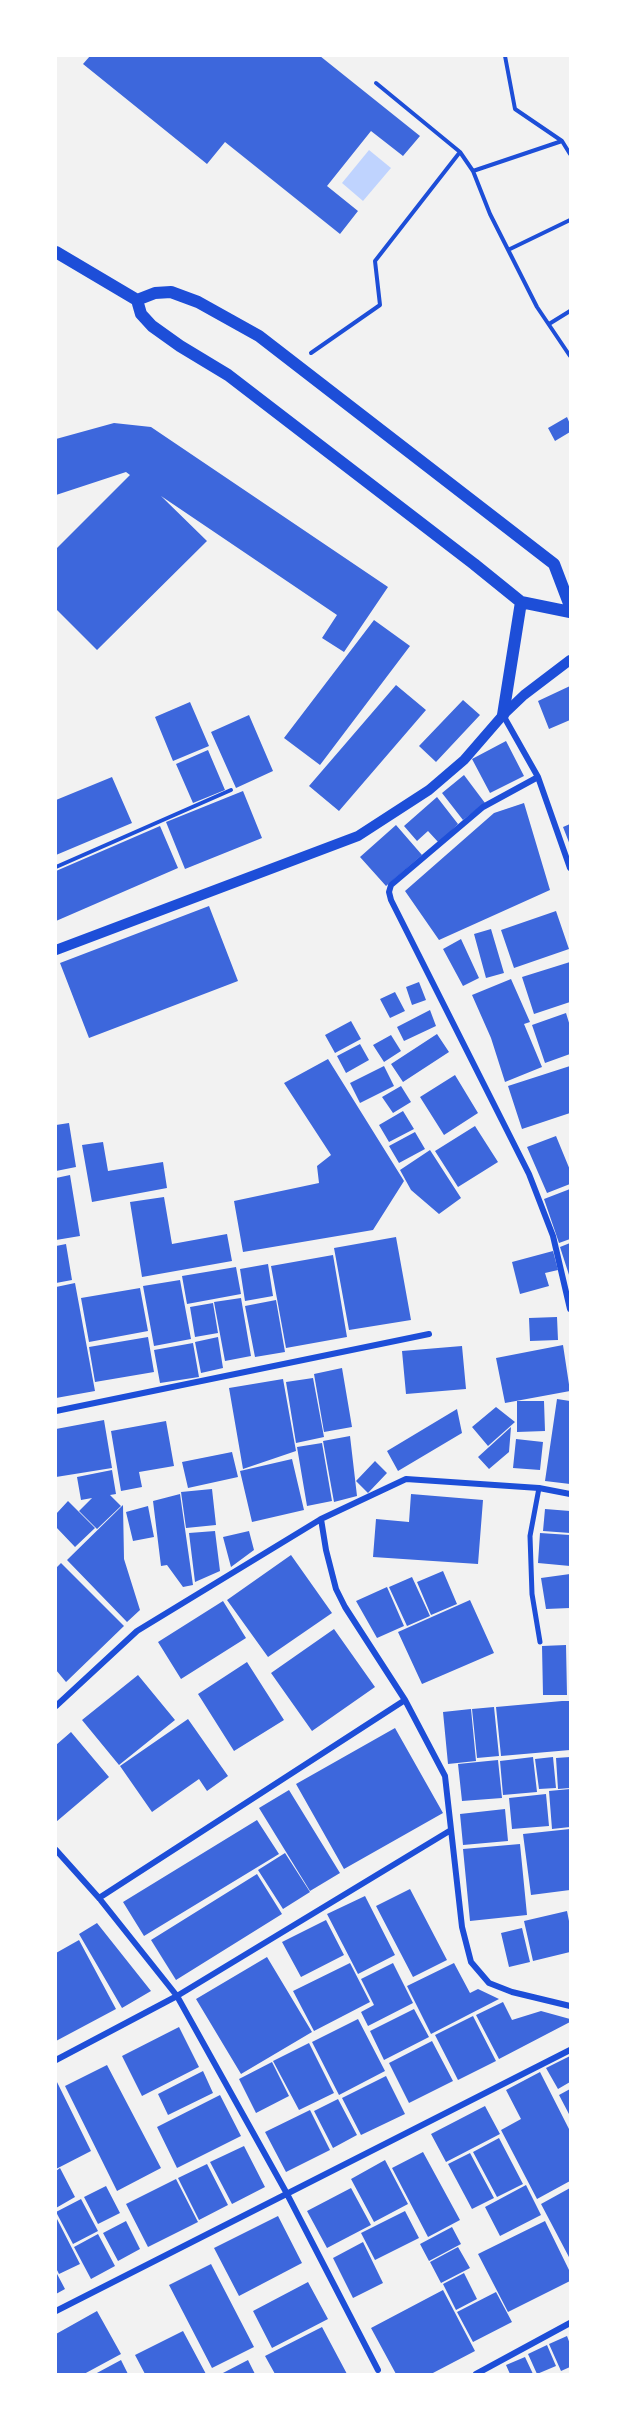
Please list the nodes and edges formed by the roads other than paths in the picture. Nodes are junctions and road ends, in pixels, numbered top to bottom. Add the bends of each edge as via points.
1 (56, 252) edge
2 (137, 300) junction
3 (521, 602) junction
4 (570, 606) edge
5 (570, 612) edge
6 (570, 660) edge
7 (503, 716) junction
8 (538, 777) junction
9 (570, 868) edge
10 (56, 950) edge
11 (570, 1309) edge
12 (429, 1334) dead end
13 (56, 1411) edge
14 (539, 1488) junction
15 (570, 1494) edge
16 (321, 1519) junction
17 (540, 1642) dead end
18 (405, 1700) junction
19 (56, 1706) edge
20 (451, 1830) junction
21 (56, 1850) edge
22 (99, 1898) junction
23 (177, 1996) junction
24 (570, 2006) edge
25 (570, 2050) edge
26 (56, 2060) edge
27 (286, 2192) junction
28 (56, 2311) edge
29 (570, 2323) edge
30 (378, 2370) dead end
31 (476, 2374) edge

1 - 2 main road
2 - 3 main road via 141,314 152,326 228,375
2 - 4 main road via 171,292 198,302 259,336 554,564
3 - 5 main road
3 - 7 main road
6 - 7 street
7 - 8 street
7 - 10 street via 464,760 429,790 358,836
8 - 9 street
8 - 11 street via 483,807 391,885 389,892 529,1174 553,1236
12 - 13 street
14 - 15 street
14 - 16 street via 406,1479
14 - 17 street via 530,1536 532,1594
16 - 18 street via 336,1589
16 - 19 street via 137,1631
18 - 20 street via 445,1776
18 - 22 street
20 - 23 street
20 - 24 street via 462,1928 471,1962 489,1983
21 - 22 street
22 - 23 street
23 - 26 street
23 - 27 street
25 - 27 street
27 - 28 street
27 - 30 street
29 - 31 street

